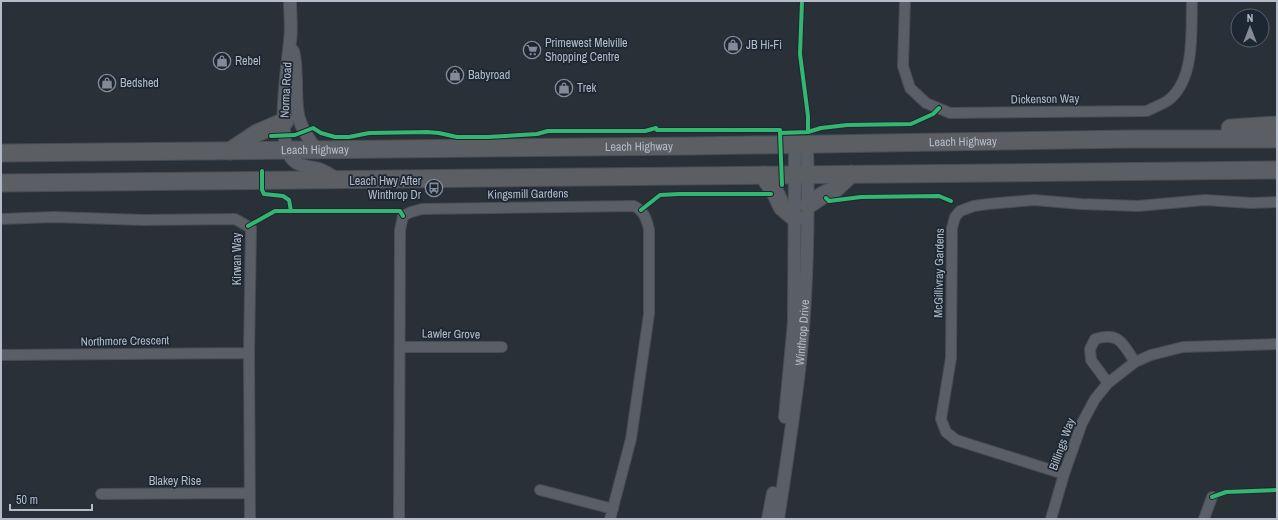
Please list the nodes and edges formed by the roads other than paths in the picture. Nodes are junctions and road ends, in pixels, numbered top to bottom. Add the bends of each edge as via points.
1 (290, 1) edge
2 (905, 1) edge
3 (1192, 1) edge
4 (290, 40) junction
5 (284, 120) junction
6 (1277, 125) edge
7 (1132, 139) junction
8 (1277, 139) edge
9 (801, 144) junction
10 (230, 150) junction
11 (287, 150) junction
12 (317, 150) junction
13 (1, 153) edge
14 (1277, 170) edge
15 (851, 174) junction
16 (763, 175) junction
17 (802, 175) junction
18 (339, 180) junction
19 (1, 183) edge
20 (1277, 202) edge
21 (808, 205) junction
22 (795, 218) junction
23 (1, 219) edge
24 (1277, 344) edge
25 (400, 346) junction
26 (502, 347) dead end
27 (249, 353) junction
28 (1, 355) edge
29 (1135, 362) junction
30 (1108, 383) junction
31 (1064, 474) junction
32 (540, 490) dead end
33 (250, 493) junction
34 (101, 494) dead end
35 (1212, 496) dead end
36 (613, 509) junction
37 (250, 519) edge
38 (399, 519) edge
39 (610, 519) edge
40 (768, 519) edge
41 (778, 519) edge
42 (1051, 519) edge
43 (1204, 519) edge

1 - 4 street, Norma Road
2 - 3 street, Dickenson Way via 904,66 910,88 926,103 950,113 1147,111 1171,99 1184,81 1190,54
4 - 5 street, Norma Road
4 - 12 street, Norma Road via 296,59 298,120
5 - 10 highway
5 - 11 street, Norma Road
6 - 7 highway via 1170,129
7 - 8 highway, Leach Highway
7 - 9 highway, Leach Highway
9 - 12 highway, Leach Highway
9 - 17 street, Winthrop Drive
10 - 11 highway, Leach Highway
10 - 13 highway, Leach Highway
11 - 12 highway, Leach Highway
11 - 18 street via 292,160 297,163 319,169
14 - 15 highway
15 - 17 highway
15 - 21 highway via 835,189
16 - 17 highway
16 - 18 highway
16 - 22 highway via 782,207
17 - 21 street, Winthrop Drive
17 - 22 street, Winthrop Drive
18 - 19 highway
20 - 31 street, McGillivray Gardens via 1205,200 1138,206 1034,200 974,206 960,211 955,216 952,228 951,358 941,419 946,432 956,440
21 - 41 street, Winthrop Drive via 804,313 796,401
22 - 40 street, Winthrop Drive via 791,359 787,403
23 - 27 street, Kirwan Way via 235,219 251,228
24 - 29 street, Billings Way via 1183,346
25 - 26 street, Lawler Grove
25 - 36 street, Kingsmill Gardens via 400,230 403,216 422,209 634,206 641,210 648,229 649,314 631,439
25 - 38 street, Kingsmill Gardens
27 - 28 street, Northmore Crescent
27 - 33 street, Kirwan Way
29 - 30 street, Billings Way
29 - 30 street via 1123,344 1114,337 1095,339 1090,349 1091,360
30 - 31 street, Billings Way via 1095,399 1082,423
31 - 42 street, Billings Way
32 - 36 street
33 - 34 street, Blakey Rise
33 - 37 street, Kirwan Way
35 - 43 street
36 - 39 street, Kingsmill Gardens

